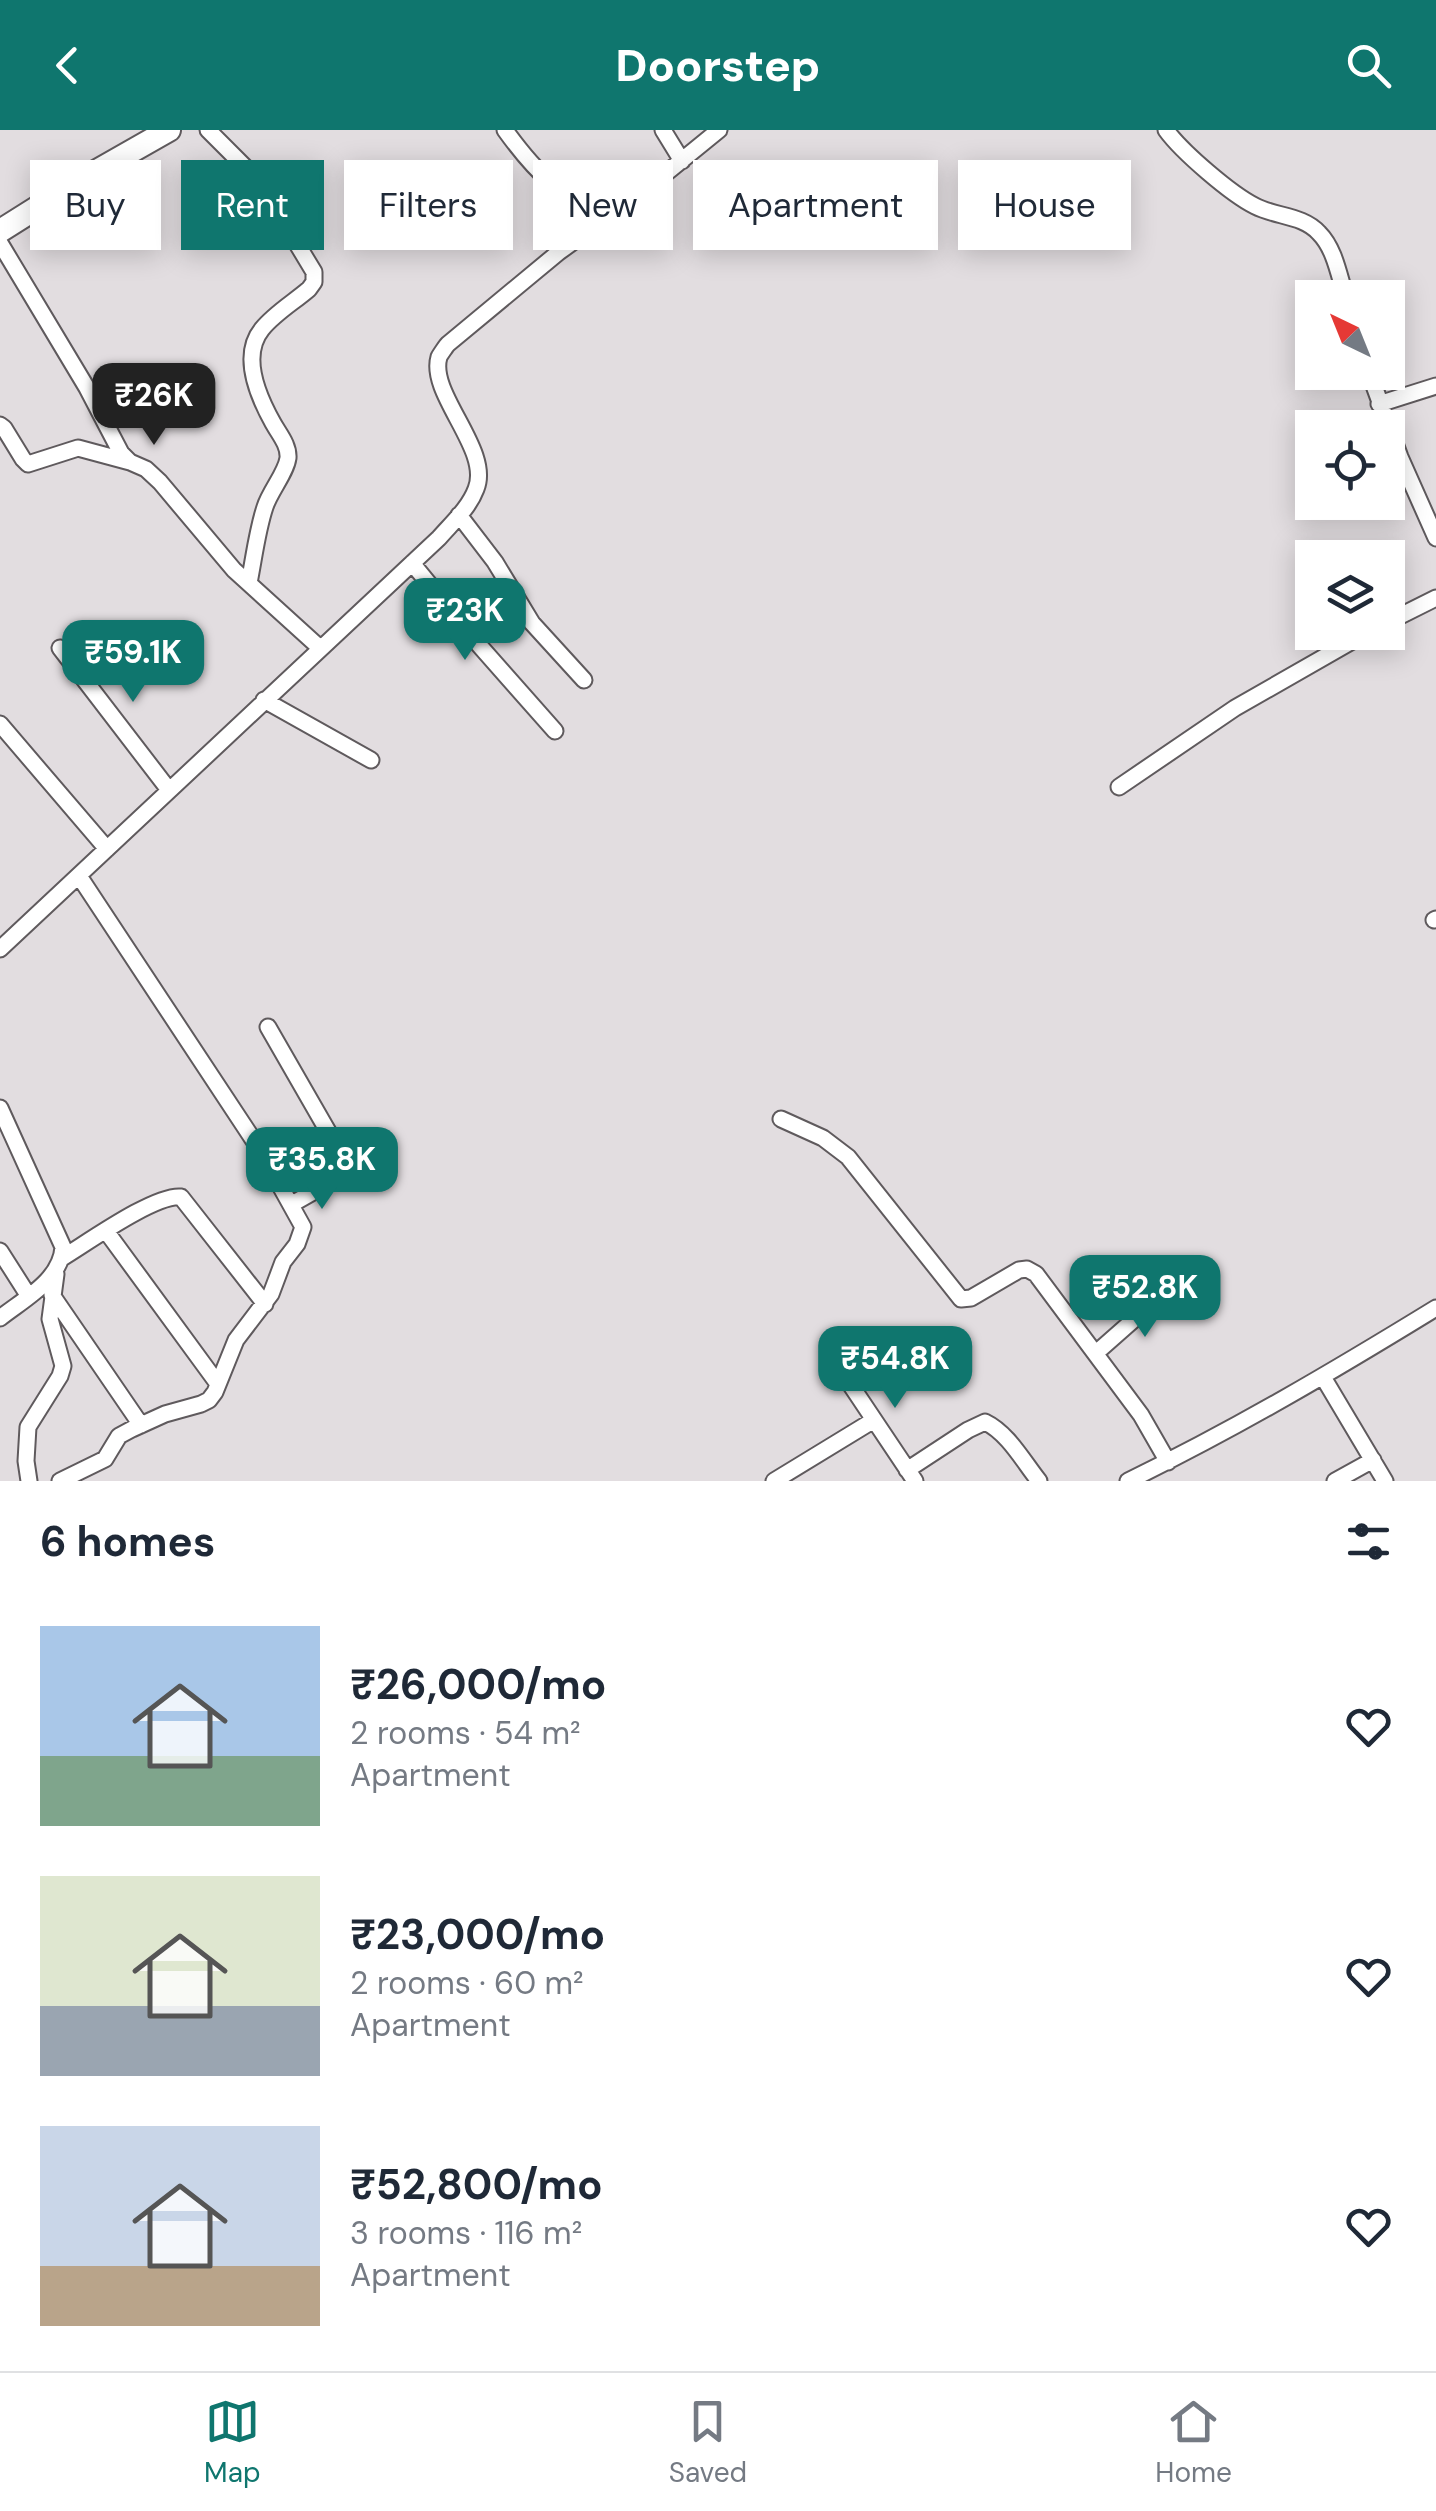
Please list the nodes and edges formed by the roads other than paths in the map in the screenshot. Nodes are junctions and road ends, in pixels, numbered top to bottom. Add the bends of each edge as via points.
1 (169, 130) edge
2 (208, 130) edge
3 (505, 130) edge
4 (663, 130) edge
5 (719, 130) edge
6 (1166, 130) edge
7 (682, 161) junction
8 (533, 163) edge
9 (673, 168) edge
10 (0, 231) edge
11 (0, 242) edge
12 (562, 250) edge
13 (1341, 280) edge
14 (1436, 386) edge
15 (1375, 390) edge
16 (1379, 404) junction
17 (0, 425) edge
18 (130, 462) junction
19 (1428, 502) edge
20 (458, 515) junction
21 (1436, 538) edge
22 (412, 563) junction
23 (249, 583) junction
24 (1436, 598) edge
25 (1405, 614) edge
26 (60, 648) dead end
27 (320, 648) junction
28 (1336, 650) edge
29 (584, 680) dead end
30 (264, 700) junction
31 (0, 724) edge
32 (556, 732) dead end
33 (371, 760) dead end
34 (1119, 788) dead end
35 (170, 790) junction
36 (107, 849) junction
37 (79, 876) junction
38 (0, 949) edge
39 (268, 1026) dead end
40 (0, 1108) edge
41 (781, 1120) dead end
42 (292, 1204) junction
43 (106, 1231) junction
44 (0, 1251) edge
45 (59, 1264) junction
46 (1164, 1292) dead end
47 (52, 1295) junction
48 (28, 1296) junction
49 (265, 1304) junction
50 (1436, 1308) edge
51 (0, 1318) edge
52 (1096, 1353) junction
53 (838, 1366) dead end
54 (1323, 1377) junction
55 (218, 1384) junction
56 (874, 1420) junction
57 (141, 1424) junction
58 (1372, 1460) junction
59 (1168, 1462) junction
60 (913, 1478) edge
61 (29, 1481) edge
62 (60, 1481) edge
63 (774, 1481) edge
64 (1039, 1481) edge
65 (1128, 1481) edge
66 (1335, 1481) edge
67 (1385, 1481) edge

1 - 10 street
2 - 23 street via 252,174 314,272 310,289 260,331 254,348 256,389 288,454 264,508
3 - 8 street
4 - 7 street
5 - 7 street
6 - 13 street via 1253,206 1317,229
7 - 9 street
11 - 18 street
12 - 20 street via 439,356 439,374 479,474
14 - 16 street
15 - 16 street
16 - 19 street
17 - 18 street via 28,464 78,448
18 - 23 street via 160,482
19 - 21 street
20 - 22 street
20 - 29 street via 532,624
22 - 27 street
22 - 32 street
23 - 27 street
24 - 25 street
26 - 35 street
27 - 30 street
28 - 34 street via 1234,708
30 - 33 street
30 - 35 street
31 - 36 street
35 - 36 street
36 - 37 street
37 - 38 street
37 - 42 street
39 - 42 street via 346,1166
40 - 45 street via 63,1247
41 - 52 street via 848,1157 955,1293 971,1298 1027,1268
42 - 49 street via 304,1227
43 - 45 street
43 - 49 street via 156,1202 181,1197
43 - 55 street
44 - 48 street
45 - 47 street
45 - 48 street
46 - 52 street
47 - 57 street
47 - 61 street via 50,1319 63,1366 28,1427
48 - 51 street
49 - 55 street via 236,1340
50 - 54 street
52 - 59 street
53 - 56 street
54 - 58 street
54 - 59 street
55 - 57 street via 202,1404
56 - 60 street
56 - 63 street
57 - 62 street via 119,1436 104,1460
58 - 66 street
58 - 67 street
59 - 65 street
60 - 64 street via 985,1422

